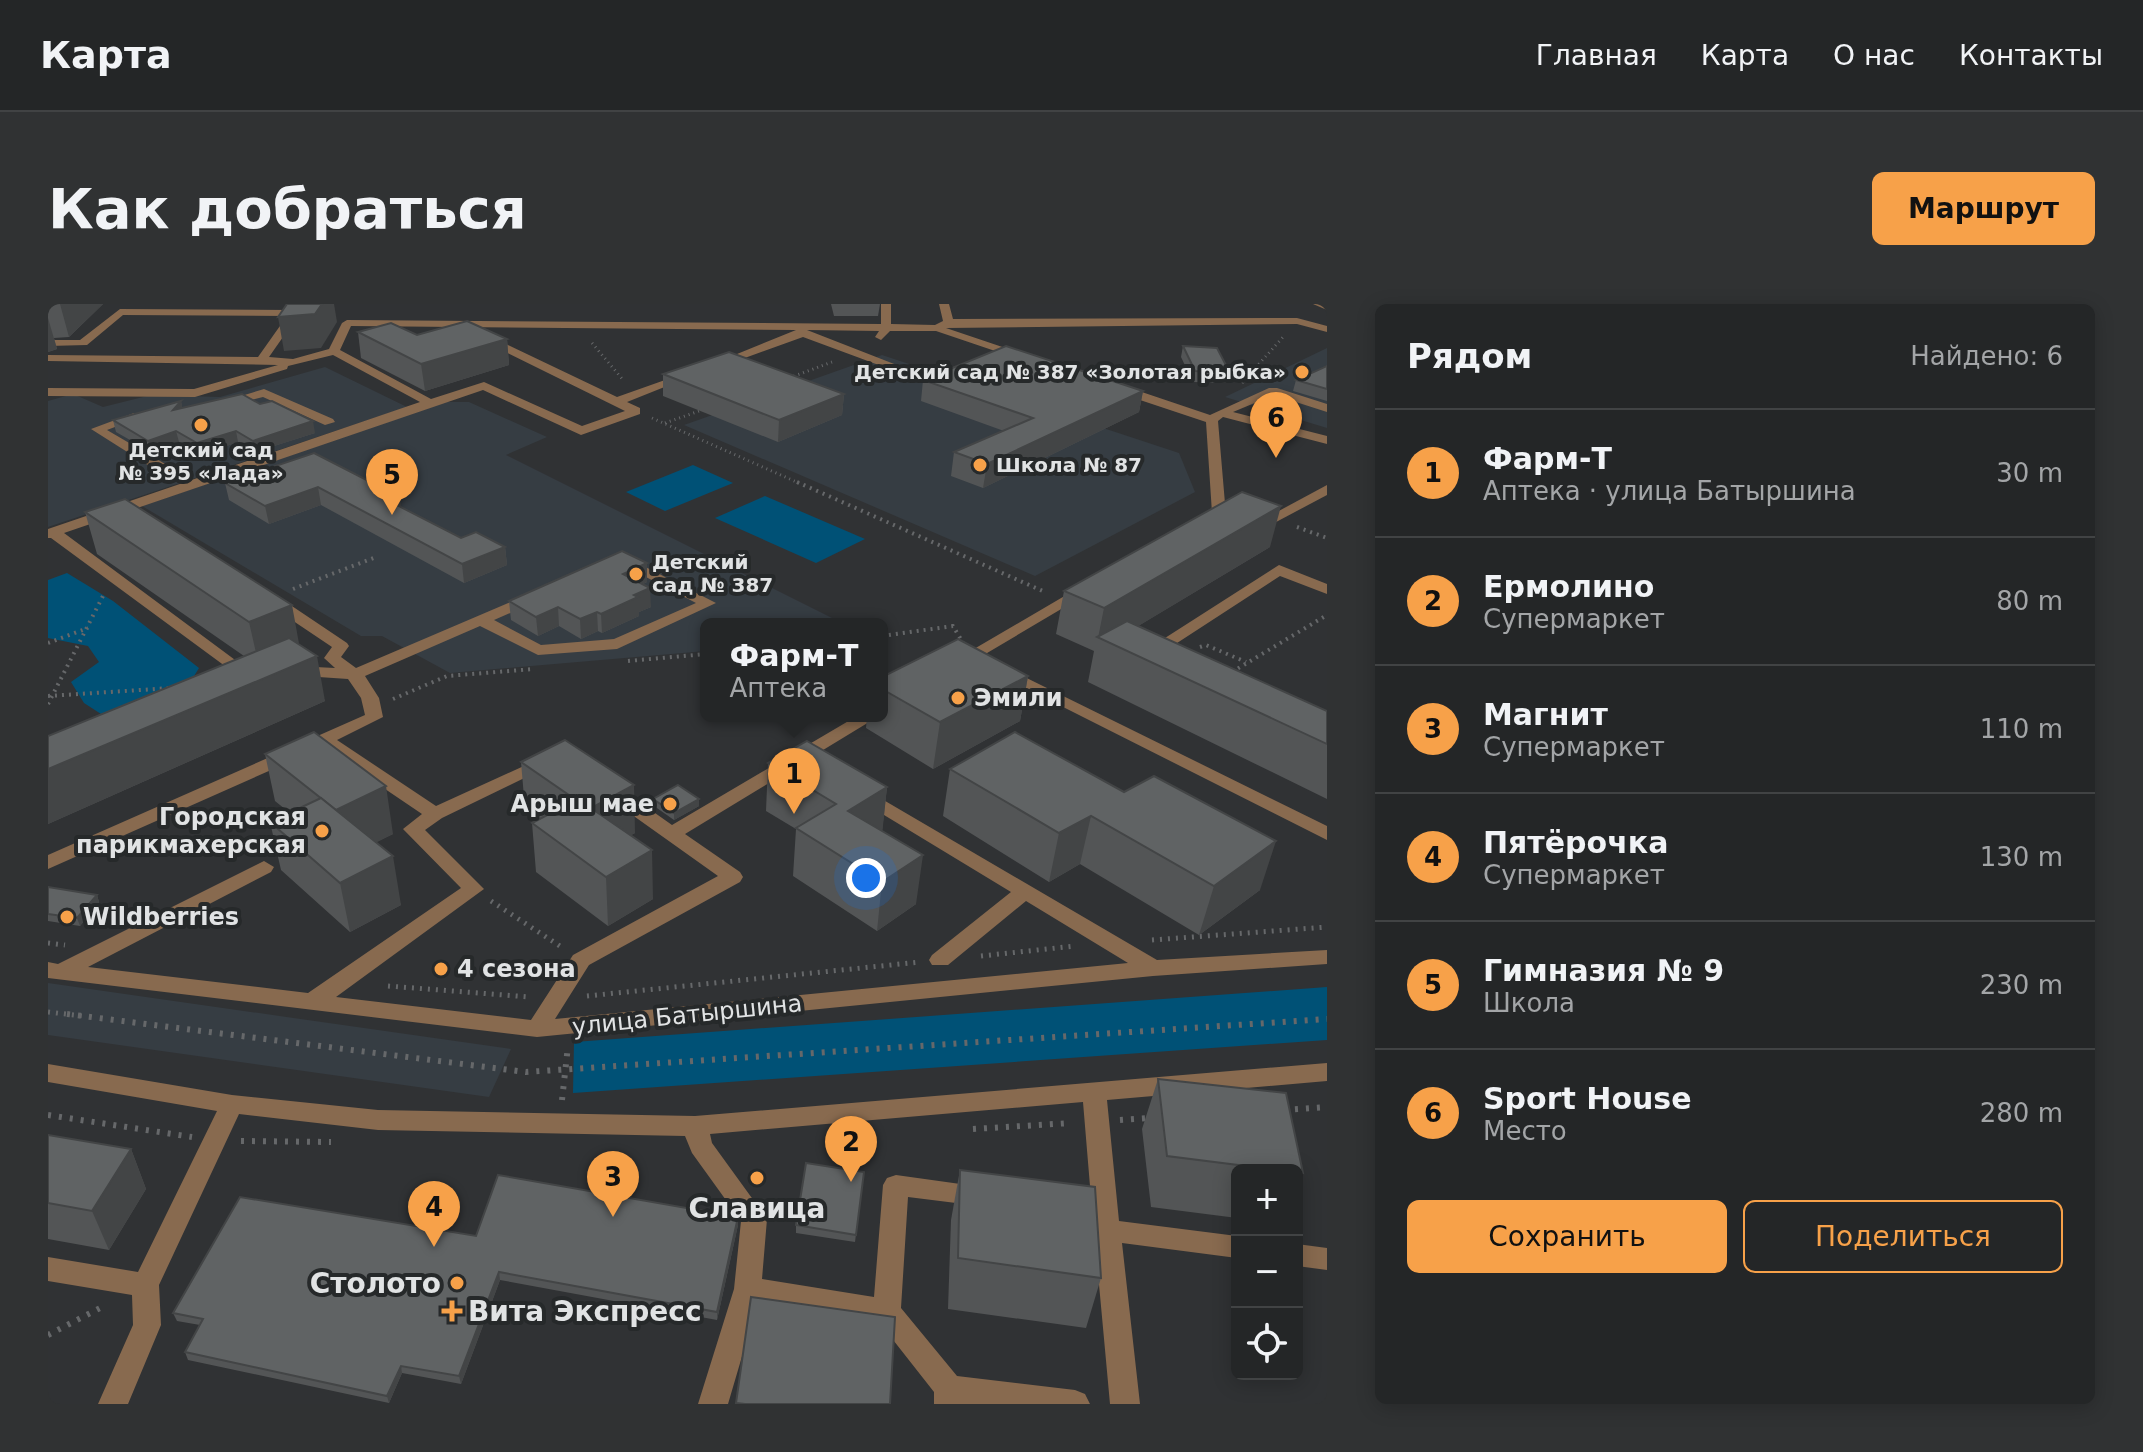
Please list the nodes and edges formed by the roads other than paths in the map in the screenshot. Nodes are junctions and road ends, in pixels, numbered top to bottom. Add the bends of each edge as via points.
1 (886, 304) edge
2 (944, 304) edge
3 (1318, 304) edge
4 (1327, 307) edge
5 (298, 308) edge
6 (943, 325) junction
7 (477, 326) junction
8 (886, 328) junction
9 (1327, 329) edge
10 (801, 330) junction
11 (48, 343) edge
12 (334, 351) junction
13 (855, 351) junction
14 (48, 358) edge
15 (261, 360) junction
16 (1038, 362) edge
17 (294, 363) junction
18 (706, 369) edge
19 (903, 371) dead end
20 (692, 374) edge
21 (1299, 380) edge
22 (1096, 381) edge
23 (1273, 391) junction
24 (48, 392) edge
25 (194, 397) junction
26 (618, 401) junction
27 (430, 403) junction
28 (1327, 408) edge
29 (1216, 417) junction
30 (329, 422) dead end
31 (1327, 440) edge
32 (167, 471) dead end
33 (1327, 489) edge
34 (1231, 519) junction
35 (1193, 529) edge
36 (50, 533) edge
37 (607, 565) edge
38 (1103, 579) edge
39 (551, 589) edge
40 (1327, 589) edge
41 (263, 594) edge
42 (481, 620) junction
43 (1150, 667) edge
44 (356, 674) junction
45 (860, 722) edge
46 (325, 740) junction
47 (561, 755) edge
48 (801, 757) junction
49 (598, 782) edge
50 (435, 814) junction
51 (671, 834) junction
52 (1327, 834) edge
53 (48, 863) edge
54 (264, 867) dead end
55 (1025, 891) junction
56 (1327, 957) edge
57 (940, 960) road end
58 (1153, 968) junction
59 (54, 971) edge
60 (312, 1002) junction
61 (537, 1029) junction
62 (1327, 1072) edge
63 (48, 1073) edge
64 (1094, 1091) junction
65 (232, 1104) junction
66 (695, 1126) junction
67 (1001, 1197) edge
68 (1045, 1203) edge
69 (1106, 1220) junction
70 (1231, 1246) edge
71 (1303, 1256) edge
72 (1327, 1259) edge
73 (48, 1269) edge
74 (145, 1285) junction
75 (748, 1289) junction
76 (887, 1311) junction
77 (949, 1396) edge
78 (113, 1404) edge
79 (713, 1404) edge
80 (1075, 1404) edge
81 (1125, 1404) edge

1 - 8 street
2 - 6 street
3 - 4 street
5 - 11 street via 120,312 83,343
5 - 15 street
6 - 8 street
6 - 9 street via 1297,321
6 - 16 street
7 - 10 street
7 - 12 street via 347,323
7 - 26 street via 477,334
8 - 10 street
8 - 13 street via 881,338
10 - 13 street
10 - 18 street
12 - 17 street
12 - 27 street
13 - 19 street
14 - 15 street
15 - 17 street
17 - 25 street
20 - 26 street
21 - 23 street
22 - 29 street
23 - 28 street
23 - 29 street
24 - 25 street
25 - 30 street via 219,405 264,393
25 - 32 street via 97,429
26 - 27 street via 636,411 581,431 484,386
27 - 36 street via 139,510
29 - 31 street
29 - 34 street
33 - 34 street via 1254,528
34 - 35 street
36 - 44 street via 262,681 300,670
37 - 42 street via 621,559 708,603 617,644 538,650
38 - 52 street via 964,660
39 - 42 street
40 - 43 street via 1279,570 1137,661
41 - 44 street via 341,646 332,658
42 - 44 street
44 - 46 street via 374,717
45 - 48 street
46 - 50 street
46 - 53 street
47 - 50 street
48 - 51 street
48 - 55 street
49 - 51 street
50 - 60 street via 413,829 474,889
51 - 61 street via 733,877 581,960
54 - 59 street
55 - 57 street
55 - 58 street
56 - 58 street, улица Батыршина
58 - 61 street, улица Батыршина
59 - 60 street, улица Батыршина
60 - 61 street, улица Батыршина
62 - 64 street
63 - 65 street
64 - 66 street
64 - 69 street
65 - 66 street via 378,1120
65 - 74 street
66 - 75 street via 701,1146 754,1219
67 - 76 street via 896,1185
68 - 69 street
69 - 70 street
69 - 81 street
71 - 72 street
73 - 74 street
74 - 78 street via 147,1325
75 - 76 street
75 - 79 street
76 - 77 street
77 - 80 street

